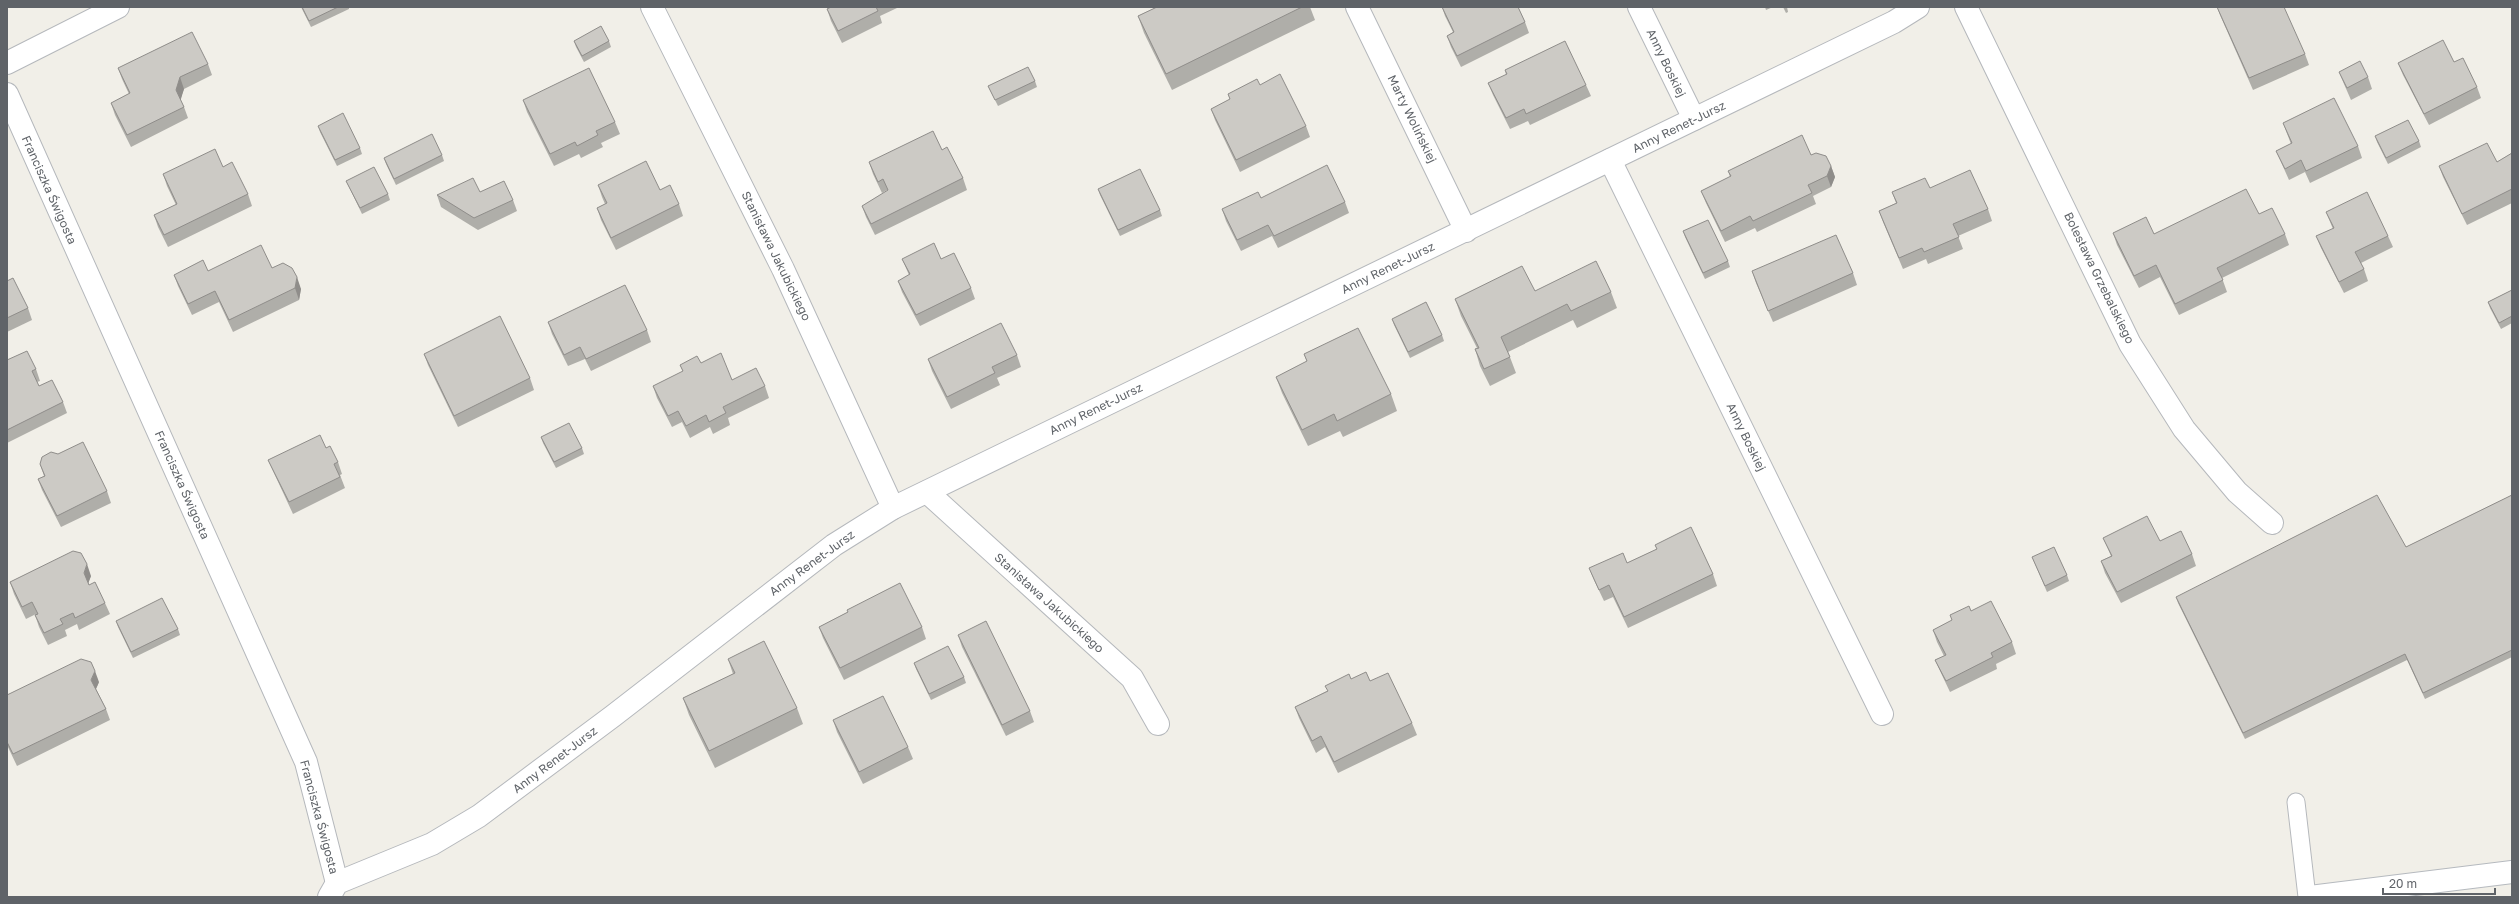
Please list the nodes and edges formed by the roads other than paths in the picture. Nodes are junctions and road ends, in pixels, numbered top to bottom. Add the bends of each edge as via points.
1 (118, 7) edge
2 (652, 7) edge
3 (1357, 7) edge
4 (1639, 7) edge
5 (1918, 7) edge
6 (1966, 7) edge
7 (7, 63) edge
8 (7, 94) edge
9 (1694, 119) junction
10 (1610, 160) junction
11 (1466, 231) junction
12 (927, 492) junction
13 (893, 508) junction
14 (2272, 523) dead end
15 (1882, 714) dead end
16 (1158, 724) dead end
17 (2296, 802) dead end
18 (2512, 872) edge
19 (333, 890) edge
20 (2334, 896) edge
21 (2307, 897) edge
22 (2310, 897) edge

1 - 7 street
2 - 13 street, Stanisława Jakubickiego via 784,269
3 - 11 street, Marty Wolińskiej
4 - 9 street, Anny Boskiej
5 - 9 street, Anny Renet-Jursz via 1894,22
6 - 14 street, Bolesława Grzebalskiego via 2130,344 2184,429 2237,492
8 - 19 street, Franciszka Świgosta via 306,762
9 - 10 street, Anny Renet-Jursz
10 - 11 street, Anny Renet-Jursz
10 - 15 street, Anny Boskiej
11 - 12 street, Anny Renet-Jursz
12 - 13 street, Anny Renet-Jursz
12 - 16 street, Stanisława Jakubickiego via 1132,678
13 - 19 street, Anny Renet-Jursz via 834,545 479,816 432,844
17 - 21 lane
18 - 20 street
20 - 22 street

